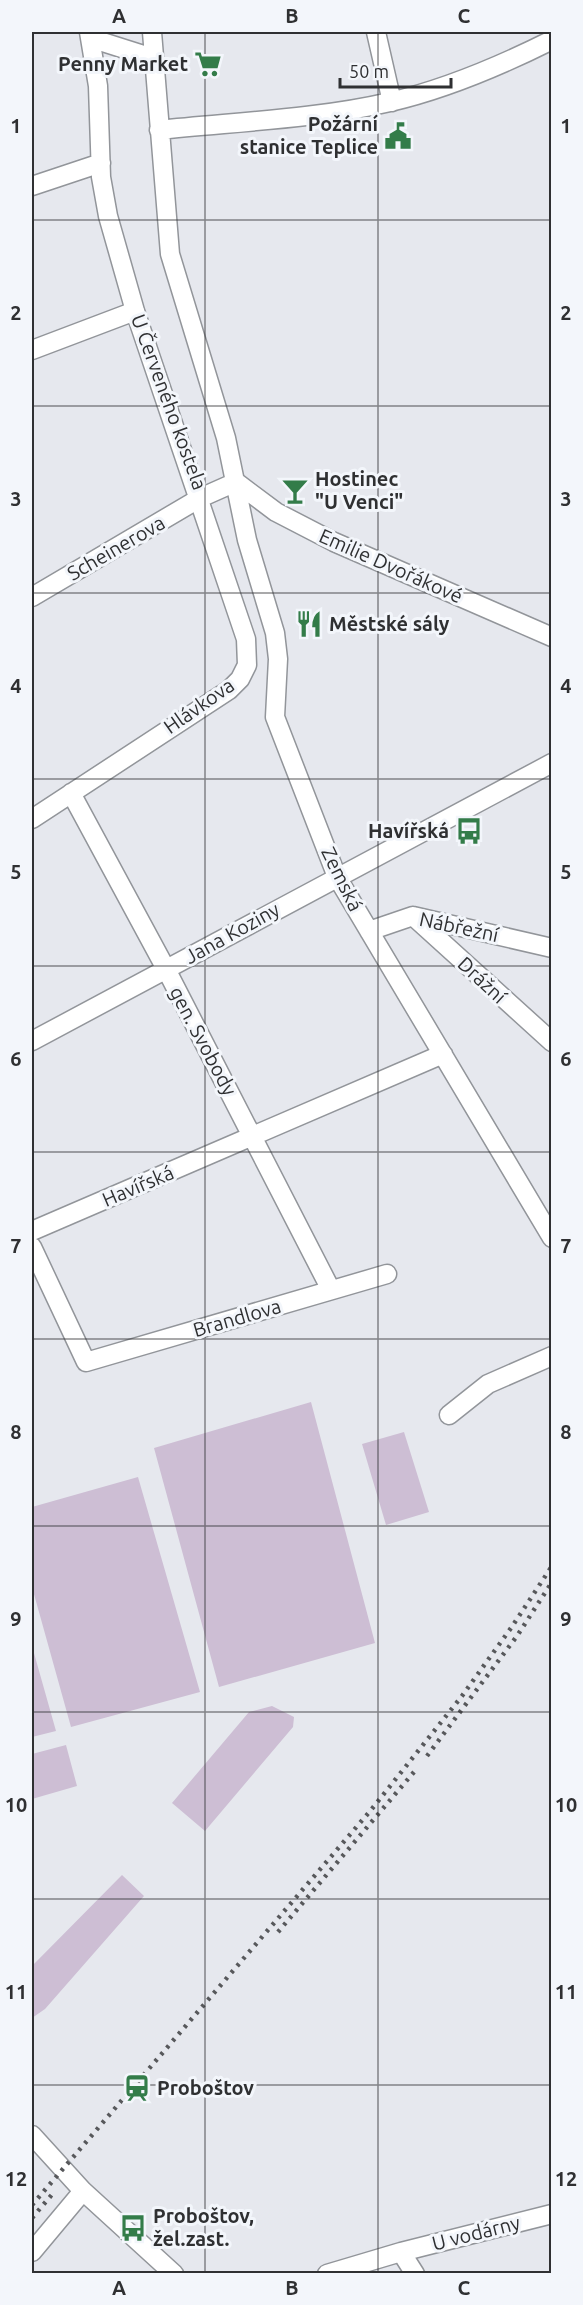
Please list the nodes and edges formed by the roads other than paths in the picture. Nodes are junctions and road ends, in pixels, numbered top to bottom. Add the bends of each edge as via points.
1 (152, 32) edge
2 (376, 32) edge
3 (90, 35) edge
4 (552, 40) edge
5 (153, 58) junction
6 (392, 102) junction
7 (159, 130) junction
8 (101, 164) junction
9 (32, 186) edge
10 (135, 311) junction
11 (32, 350) edge
12 (236, 482) junction
13 (200, 498) junction
14 (32, 597) edge
15 (552, 638) edge
16 (552, 763) edge
17 (71, 793) junction
18 (32, 819) edge
19 (337, 877) junction
20 (413, 916) junction
21 (369, 931) junction
22 (552, 948) edge
23 (166, 969) junction
24 (32, 1041) edge
25 (552, 1042) edge
26 (443, 1054) junction
27 (253, 1137) junction
28 (32, 1230) edge
29 (552, 1238) edge
30 (32, 1247) edge
31 (387, 1274) dead end
32 (331, 1290) junction
33 (552, 1356) edge
34 (449, 1415) dead end
35 (32, 2135) edge
36 (83, 2191) junction
37 (552, 2214) edge
38 (32, 2252) edge
39 (401, 2252) junction
40 (174, 2274) edge
41 (327, 2274) edge
42 (415, 2274) edge

1 - 5 street, U Červeného kostela
2 - 6 street
3 - 5 street
3 - 8 street, U Červeného kostela via 100,103
4 - 6 street via 498,66
5 - 7 street, U Červeného kostela
6 - 7 street
7 - 12 street, U Červeného kostela via 170,254
8 - 9 street
8 - 10 street, U Červeného kostela via 105,204
10 - 11 street
10 - 13 street, U Červeného kostela
12 - 13 street, U Červeného kostela
12 - 15 street, Emilie Dvořákové via 276,512 334,542
12 - 19 street, Zemská via 247,540 277,642 275,717
13 - 14 street, Scheinerova
13 - 17 street, Hlávkova via 246,639 247,664 229,690
16 - 19 street, Jana Koziny
17 - 18 street, Hlávkova
17 - 23 street, gen. Svobody
19 - 21 street, Zemská
19 - 23 street, Jana Koziny
20 - 21 street, Nábřežní
20 - 22 street, Nábřežní
20 - 25 street, Drážní
21 - 26 street, Zemská
23 - 24 street, Jana Koziny
23 - 27 street, gen. Svobody
26 - 27 street, Havířská
26 - 29 street, Zemská
27 - 28 street, Havířská
27 - 32 street, gen. Svobody
30 - 32 street, Brandlova via 86,1362
31 - 32 street, Brandlova
33 - 34 street via 488,1384
35 - 36 street
36 - 38 street
36 - 40 street
37 - 39 street, U vodárny
39 - 41 street, U vodárny
39 - 42 street, U vodárny

